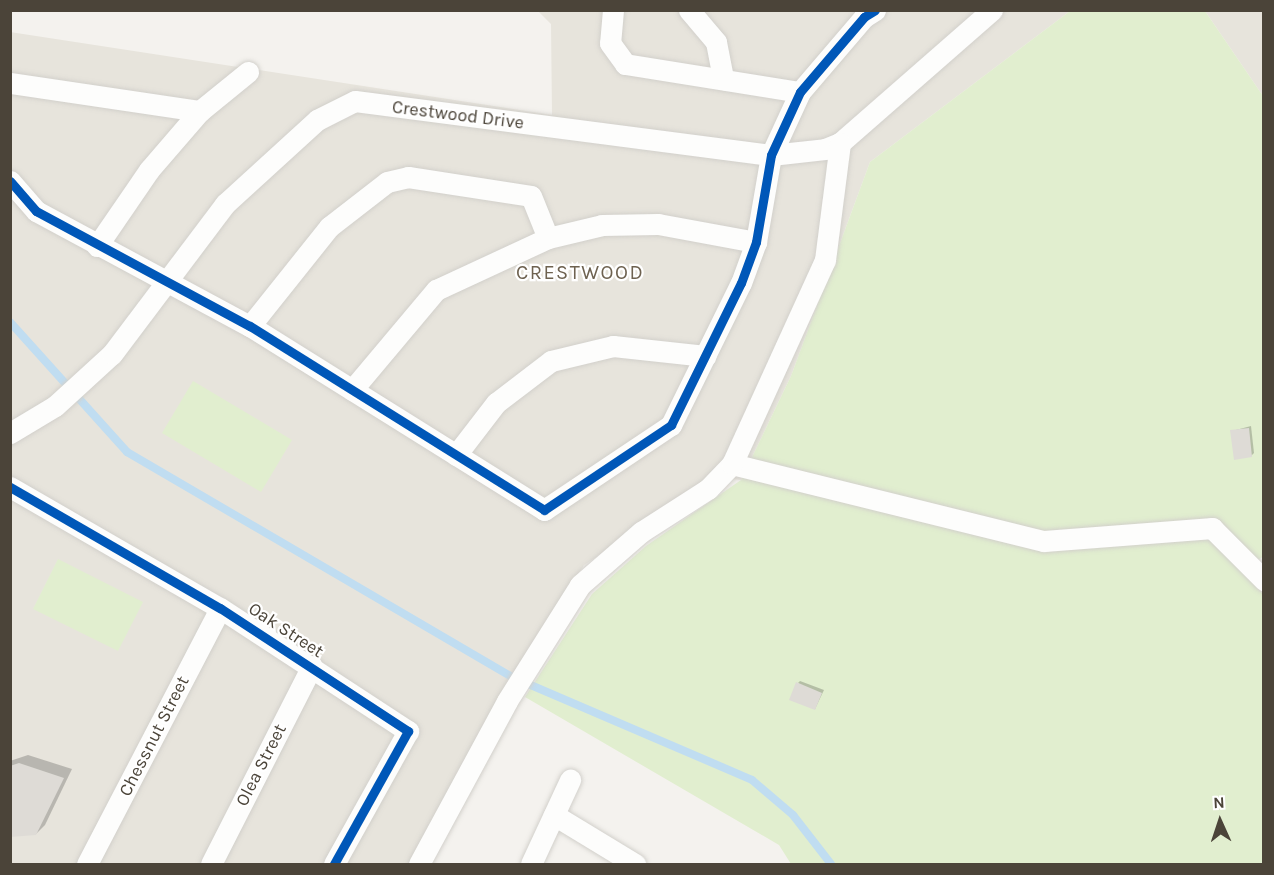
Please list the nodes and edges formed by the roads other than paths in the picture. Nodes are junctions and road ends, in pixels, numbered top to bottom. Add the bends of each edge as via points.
1 (613, 10) edge
2 (688, 10) edge
3 (992, 10) edge
4 (866, 12) edge
5 (248, 72) dead end
6 (723, 79) junction
7 (10, 83) edge
8 (800, 93) junction
9 (200, 111) junction
10 (840, 144) junction
11 (771, 156) junction
12 (10, 181) edge
13 (548, 238) junction
14 (756, 242) junction
15 (97, 246) junction
16 (170, 280) junction
17 (250, 326) junction
18 (705, 356) junction
19 (352, 390) junction
20 (10, 433) edge
21 (456, 455) junction
22 (732, 464) junction
23 (10, 487) edge
24 (1263, 580) edge
25 (220, 608) junction
26 (312, 666) junction
27 (570, 780) dead end
28 (554, 814) junction
29 (87, 864) edge
30 (211, 864) edge
31 (334, 864) edge
32 (419, 864) edge
33 (531, 864) edge
34 (635, 864) edge

1 - 6 street via 610,43 625,64
2 - 6 street via 716,42
3 - 10 street
4 - 8 street
5 - 9 street
6 - 8 street
7 - 9 street
8 - 11 street
9 - 15 street via 149,170
10 - 11 street, Crestwood Drive
10 - 22 street via 825,260
11 - 14 street
11 - 16 street, Crestwood Drive via 355,102 317,120 225,204
12 - 15 street via 36,211
13 - 14 street via 602,225 658,224
13 - 17 street via 531,196 408,177 387,182 329,227
13 - 19 street via 436,290
14 - 18 street
15 - 16 street
16 - 17 street
16 - 20 street, Crestwood Drive via 112,354 55,406
17 - 19 street
18 - 21 street via 613,346 550,361 496,403
18 - 21 street via 671,425 544,510
19 - 21 street
22 - 24 street via 1044,541 1212,528
22 - 32 street via 708,489 641,532 580,585 507,701
23 - 25 street, Oak Street
25 - 26 street, Oak Street
25 - 29 street, Chessnut Street
26 - 30 street, Olea Street
26 - 31 street, Oak Street via 408,731
27 - 28 street
28 - 33 street
28 - 34 street

